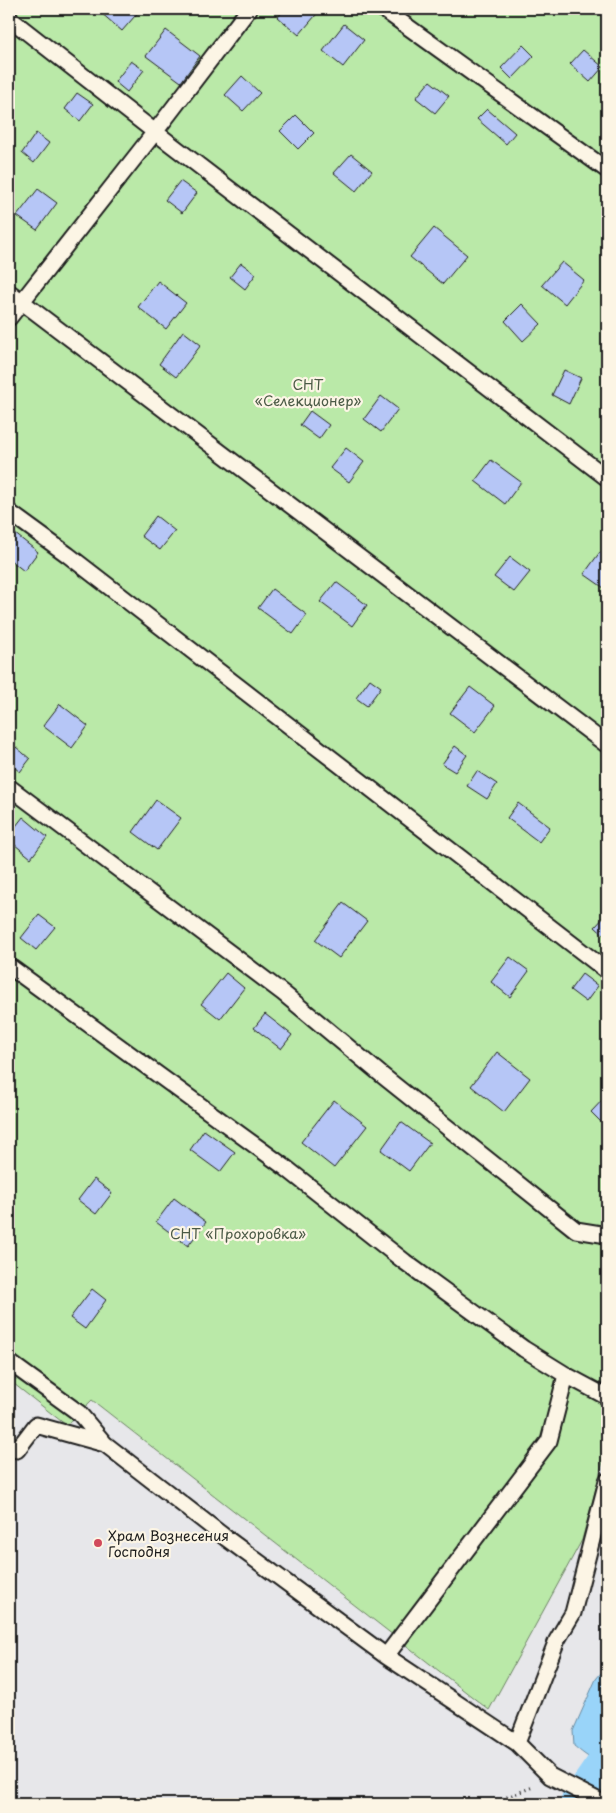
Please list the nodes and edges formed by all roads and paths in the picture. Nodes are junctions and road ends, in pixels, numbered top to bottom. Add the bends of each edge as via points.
1 (249, 9) edge
2 (383, 9) edge
3 (9, 18) edge
4 (155, 132) junction
5 (607, 170) edge
6 (9, 292) edge
7 (21, 302) junction
8 (9, 318) edge
9 (607, 478) edge
10 (9, 512) edge
11 (607, 745) edge
12 (9, 787) edge
13 (9, 966) edge
14 (607, 971) edge
15 (607, 1235) edge
16 (9, 1362) edge
17 (566, 1375) junction
18 (607, 1396) edge
19 (9, 1444) edge
20 (105, 1444) junction
21 (607, 1481) edge
22 (386, 1656) junction
23 (517, 1743) junction
24 (550, 1776) junction
25 (488, 1804) edge
26 (605, 1804) edge

1 - 4 lane
2 - 5 lane
3 - 4 lane
4 - 7 lane
4 - 9 lane
6 - 7 lane
7 - 8 lane
7 - 11 lane
10 - 14 lane
12 - 15 lane via 283,993 576,1230
13 - 17 lane via 286,1168 413,1268 524,1349
16 - 20 lane via 79,1413
17 - 18 lane
17 - 22 lane via 549,1441
19 - 20 lane via 17,1450 36,1425
20 - 22 lane
21 - 23 lane via 573,1613 557,1640
22 - 23 lane
23 - 24 lane
24 - 25 path via 529,1790
24 - 26 lane

